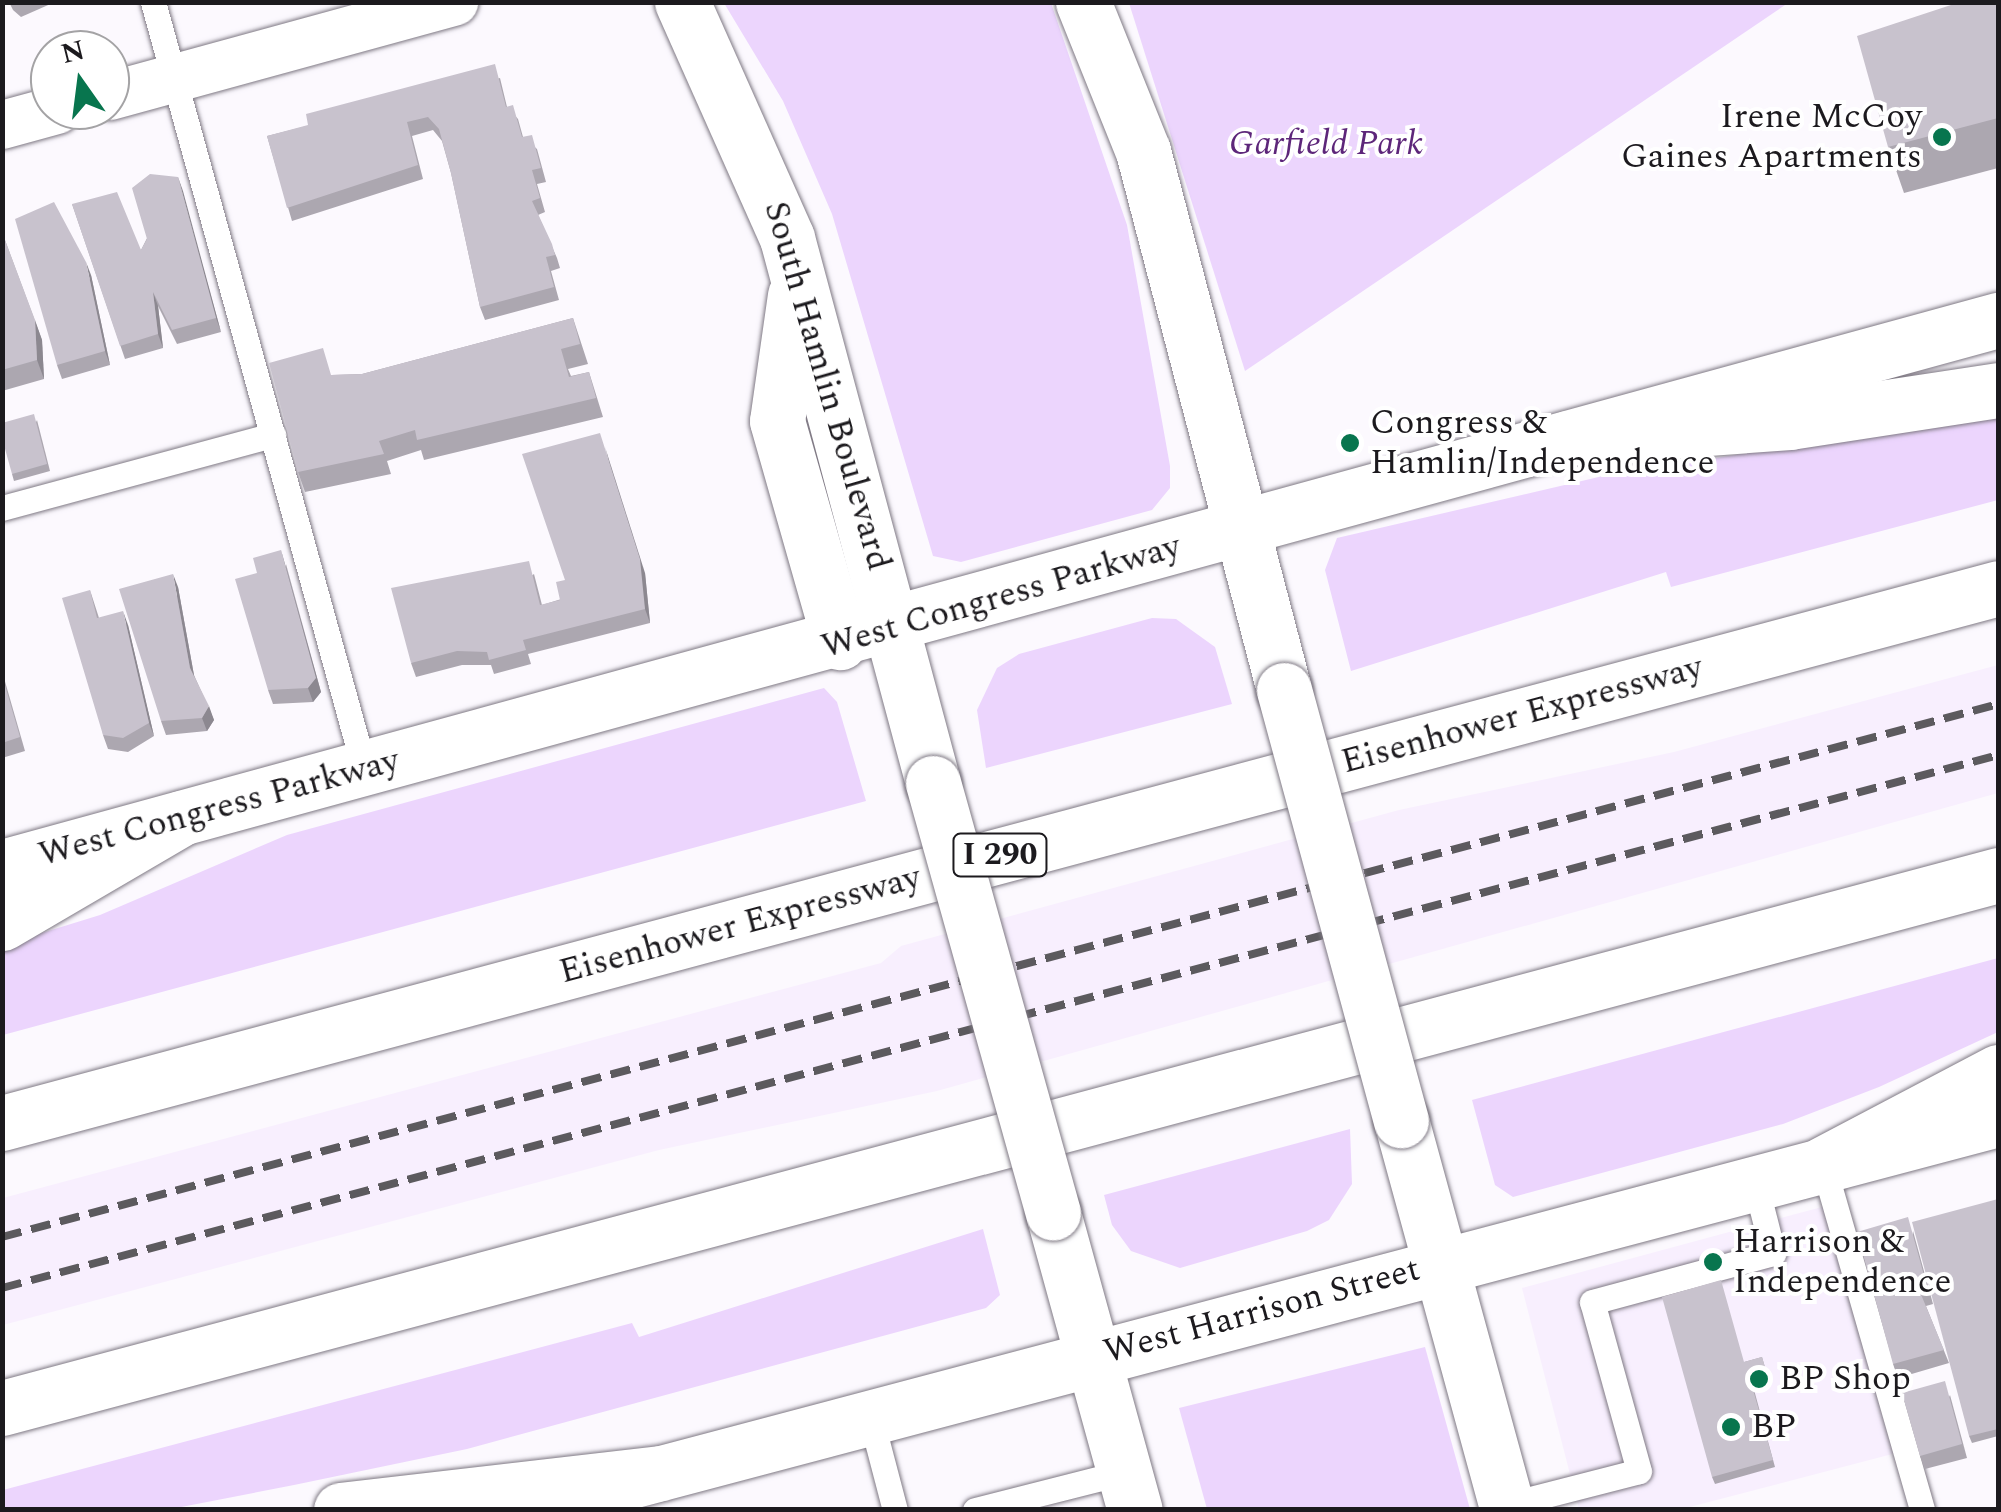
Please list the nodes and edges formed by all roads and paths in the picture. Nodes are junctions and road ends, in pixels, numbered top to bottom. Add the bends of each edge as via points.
1 (154, 2) edge
2 (454, 2) edge
3 (682, 2) edge
4 (1083, 2) edge
5 (174, 78) junction
6 (130, 90) edge
7 (30, 117) edge
8 (2, 125) edge
9 (798, 272) junction
10 (1998, 320) edge
11 (1998, 390) edge
12 (273, 435) junction
13 (1568, 438) junction
14 (2, 508) edge
15 (1242, 530) junction
16 (1998, 588) edge
17 (895, 627) junction
18 (840, 642) junction
19 (364, 768) junction
20 (182, 818) junction
21 (2, 867) edge
22 (1998, 874) edge
23 (2, 922) edge
24 (1998, 1072) edge
25 (1998, 1119) edge
26 (2, 1122) edge
27 (1822, 1164) junction
28 (1754, 1182) junction
29 (1439, 1265) junction
30 (1092, 1355) junction
31 (2, 1408) edge
32 (870, 1414) junction
33 (1130, 1490) edge
34 (664, 1491) edge
35 (1507, 1507) edge
36 (341, 1510) edge
37 (527, 1510) edge
38 (895, 1510) edge
39 (976, 1510) edge
40 (1922, 1510) edge

1 - 5 lane
2 - 5 street
3 - 9 main road, South Hamlin Boulevard via 755,153
4 - 15 main road via 1143,151
5 - 6 street
5 - 12 lane
7 - 8 street
9 - 17 main road, South Hamlin Boulevard
9 - 18 main road via 777,421
10 - 13 main road, West Congress Parkway
11 - 13 main road via 1789,422
12 - 14 lane
12 - 19 lane
13 - 15 main road, West Congress Parkway
15 - 17 main road, West Congress Parkway
15 - 29 main road, bridge
16 - 26 main road, Eisenhower Expressway / I 290
17 - 18 main road, West Congress Parkway
17 - 30 main road, South Hamlin Boulevard, bridge via 932,783
18 - 19 main road, West Congress Parkway
19 - 20 main road, West Congress Parkway
20 - 21 main road, West Congress Parkway
20 - 23 main road
22 - 31 main road
24 - 27 main road
25 - 27 main road, West Harrison Street
27 - 28 main road, West Harrison Street
27 - 40 lane
28 - 29 main road, West Harrison Street
28 - 35 lane via 1773,1253 1592,1302 1639,1470
29 - 30 main road, West Harrison Street
29 - 35 main road
30 - 32 main road, West Harrison Street
30 - 33 main road, South Hamlin Boulevard
32 - 34 main road, West Harrison Street
32 - 38 lane
33 - 39 lane
34 - 36 main road
34 - 37 main road, West Harrison Street

